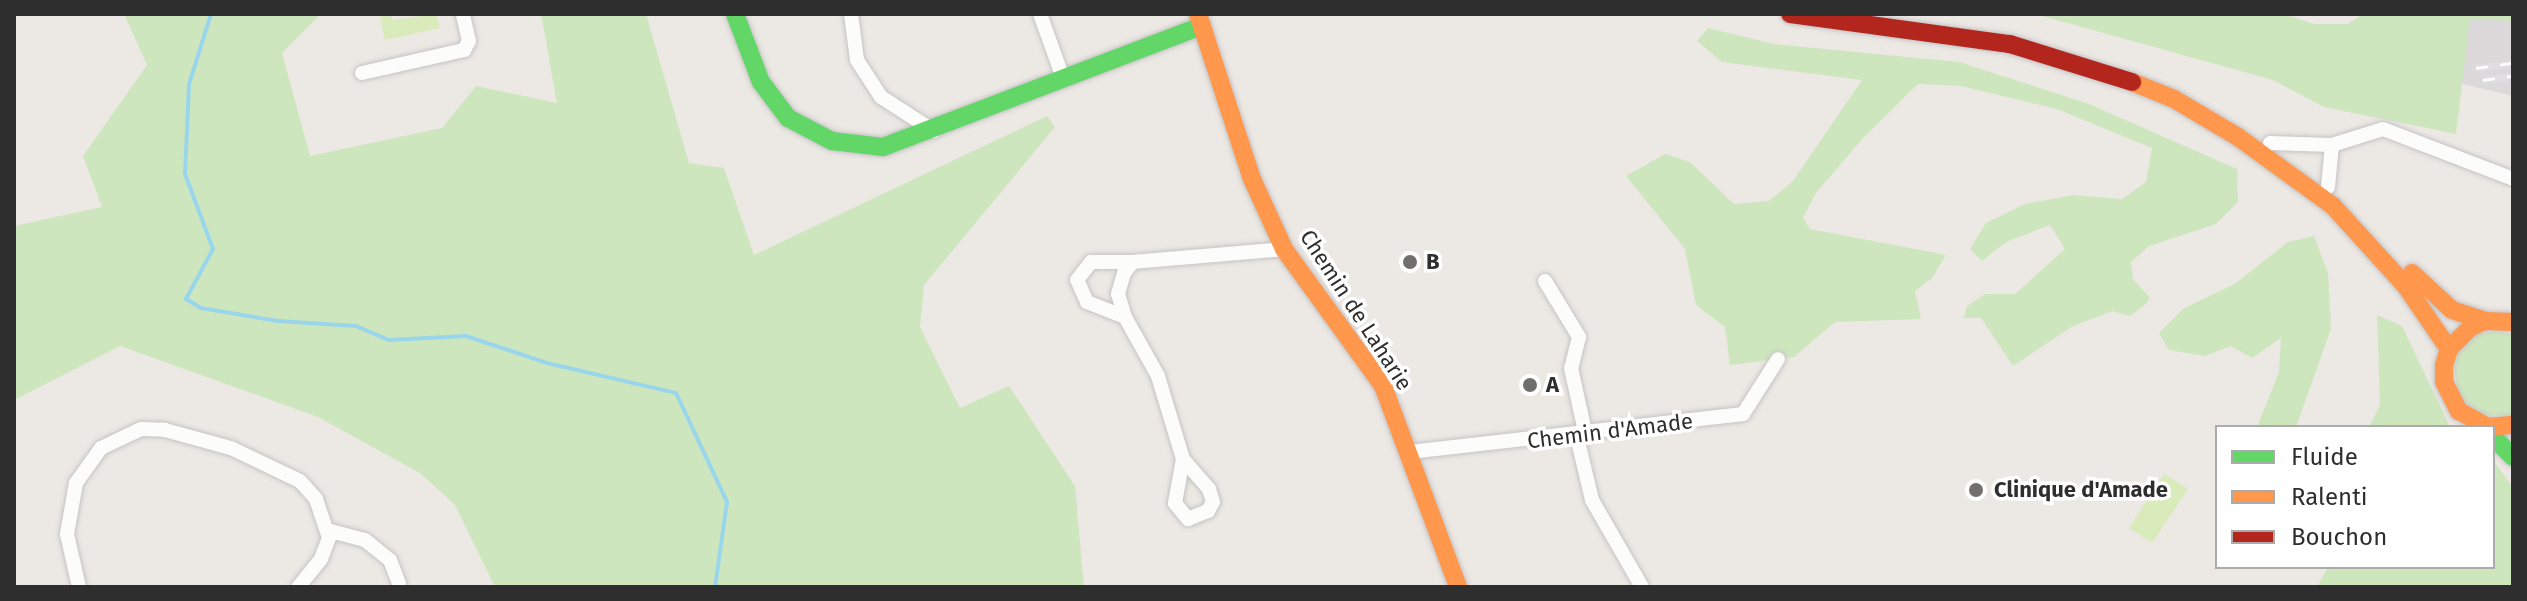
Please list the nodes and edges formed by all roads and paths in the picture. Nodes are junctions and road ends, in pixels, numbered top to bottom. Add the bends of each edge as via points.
1 (463, 14) edge
2 (735, 14) edge
3 (851, 14) edge
4 (1040, 14) edge
5 (1790, 14) edge
6 (1875, 14) edge
7 (1200, 20) edge
8 (362, 73) dead end
9 (1063, 78) junction
10 (934, 131) junction
11 (2270, 143) junction
12 (2332, 145) junction
13 (2513, 179) edge
14 (2328, 187) junction
15 (1284, 249) junction
16 (1133, 262) junction
17 (1545, 281) dead end
18 (1125, 317) junction
19 (2485, 321) junction
20 (2513, 322) edge
21 (2449, 349) junction
22 (1778, 359) dead end
23 (2483, 425) edge
24 (1582, 436) junction
25 (2495, 439) edge
26 (1410, 452) junction
27 (2513, 457) edge
28 (1183, 459) dead end
29 (327, 530) junction
30 (400, 586) edge
31 (79, 587) edge
32 (298, 587) edge
33 (1458, 587) edge
34 (1642, 587) edge

1 - 8 street via 469,41 464,50
2 - 10 main road via 761,82 788,118 832,141 883,147
3 - 10 street via 857,60 881,97
4 - 9 street
5 - 21 main road via 2010,44 2102,70 2174,99 2238,137 2333,206 2405,285
6 - 11 main road via 2001,28 2089,50 2171,83
7 - 9 main road
7 - 15 main road, Chemin de Laharie via 1252,179
9 - 10 main road
11 - 12 street
11 - 14 main road
12 - 13 street via 2383,129
12 - 14 street
14 - 19 main road via 2433,295 2452,310
15 - 16 street
15 - 26 main road, Chemin de Laharie via 1383,386
16 - 18 street via 1118,294
16 - 18 street via 1091,262 1077,280 1087,302
17 - 24 street via 1579,337 1571,368
18 - 28 street via 1158,376
19 - 20 main road
19 - 21 main road
21 - 23 main road via 2444,382 2450,398
22 - 24 street, Chemin d'Amade via 1743,414
24 - 26 street, Chemin d'Amade
24 - 34 street via 1592,500
25 - 27 main road
26 - 33 main road, Chemin de Laharie
29 - 30 street via 365,540 390,560
29 - 31 street via 316,499 300,481 231,448 141,429 101,448 76,483 67,534
29 - 32 street via 321,559

